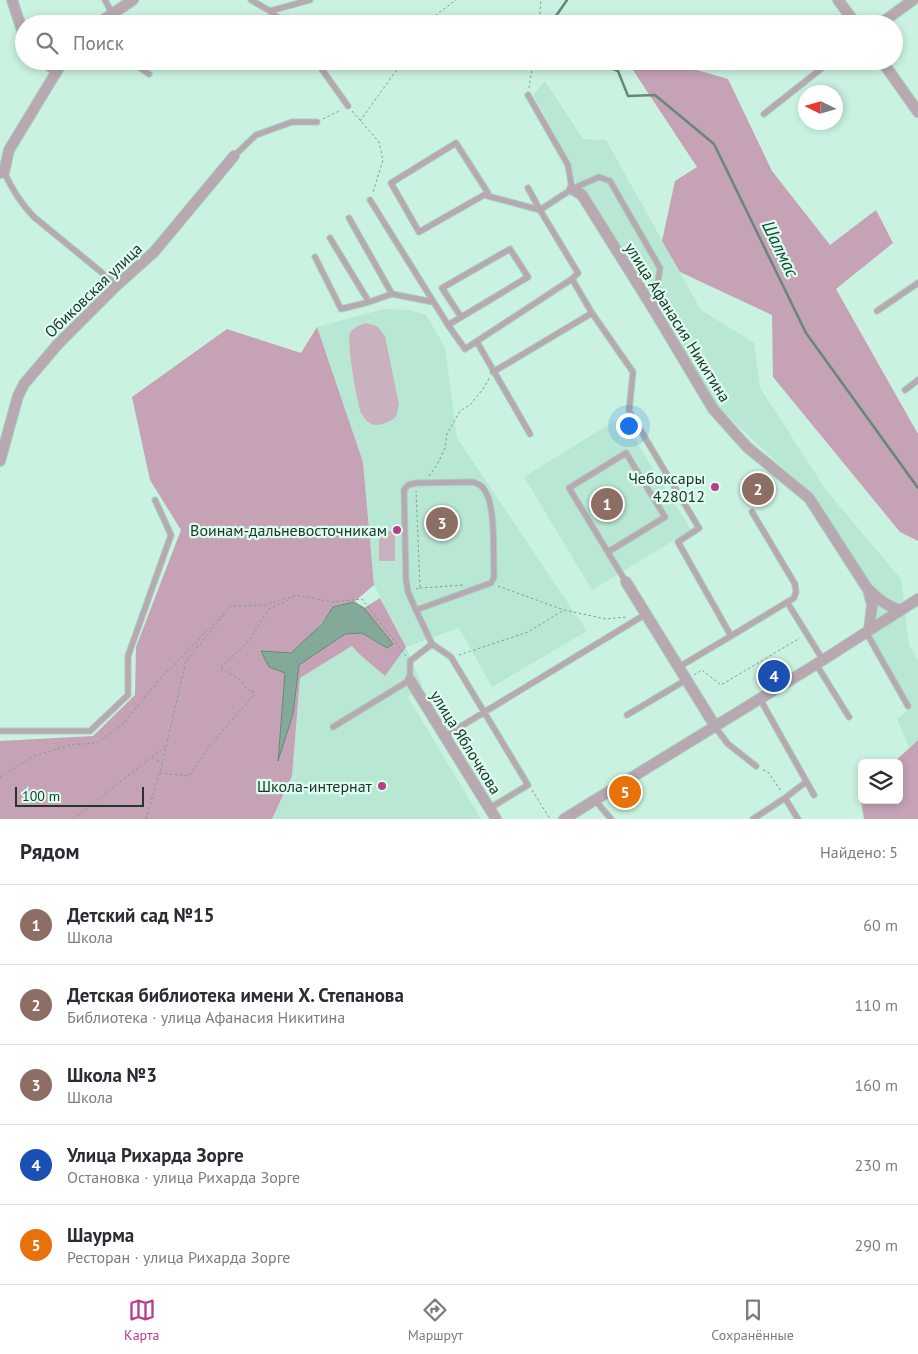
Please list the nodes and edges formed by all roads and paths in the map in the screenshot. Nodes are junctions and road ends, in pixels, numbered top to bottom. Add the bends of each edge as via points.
1 (12, 0) edge
2 (105, 0) edge
3 (133, 0) edge
4 (251, 0) edge
5 (310, 0) edge
6 (456, 0) edge
7 (541, 0) edge
8 (838, 0) edge
9 (913, 0) edge
10 (270, 11) junction
11 (112, 13) junction
12 (17, 15) edge
13 (109, 15) edge
14 (275, 15) edge
15 (435, 15) edge
16 (539, 15) edge
17 (849, 15) edge
18 (892, 15) edge
19 (143, 70) edge
20 (322, 70) edge
21 (397, 70) edge
22 (532, 70) edge
23 (820, 70) edge
24 (888, 70) edge
25 (57, 71) edge
26 (149, 74) dead end
27 (528, 95) joint
28 (348, 106) junction
29 (918, 112) edge
30 (764, 114) dead end
31 (318, 122) joint
32 (360, 122) junction
33 (234, 156) joint
34 (2, 173) edge
35 (528, 188) dead end
36 (572, 189) junction
37 (484, 195) junction
38 (370, 200) joint
39 (540, 210) junction
40 (349, 218) dead end
41 (330, 238) dead end
42 (315, 257) dead end
43 (572, 279) junction
44 (918, 283) edge
45 (117, 285) junction
46 (392, 294) junction
47 (369, 302) junction
48 (433, 302) junction
49 (654, 310) junction
50 (877, 311) dead end
51 (592, 314) junction
52 (461, 317) junction
53 (448, 325) junction
54 (477, 342) junction
55 (493, 372) junction
56 (918, 380) edge
57 (905, 390) dead end
58 (530, 434) dead end
59 (0, 461) edge
60 (424, 482) junction
61 (416, 483) junction
62 (155, 500) dead end
63 (752, 512) dead end
64 (608, 552) junction
65 (626, 582) joint
66 (491, 583) junction
67 (464, 585) dead end
68 (420, 588) junction
69 (867, 588) junction
70 (408, 592) junction
71 (297, 595) junction
72 (918, 599) edge
73 (787, 602) junction
74 (231, 606) junction
75 (416, 610) junction
76 (564, 610) junction
77 (899, 610) junction
78 (646, 614) junction
79 (626, 617) dead end
80 (867, 631) junction
81 (807, 633) junction
82 (730, 636) junction
83 (432, 644) junction
84 (451, 657) junction
85 (410, 661) junction
86 (820, 662) junction
87 (678, 667) junction
88 (410, 680) junction
89 (686, 680) junction
90 (759, 699) junction
91 (908, 706) dead end
92 (484, 713) junction
93 (628, 715) dead end
94 (849, 717) dead end
95 (715, 726) junction
96 (333, 727) dead end
97 (0, 731) edge
98 (445, 737) junction
99 (167, 745) junction
100 (151, 757) junction
101 (162, 764) junction
102 (756, 766) joint
103 (160, 773) junction
104 (0, 777) edge
105 (806, 782) junction
106 (528, 785) junction
107 (814, 795) dead end
108 (785, 798) junction
109 (595, 800) junction
110 (490, 808) junction
111 (73, 819) edge
112 (146, 819) edge
113 (496, 819) edge
114 (550, 819) edge
115 (564, 819) edge
116 (611, 819) edge
117 (753, 819) edge
118 (798, 819) edge

1 - 12 street
2 - 11 lane
3 - 11 street
4 - 10 lane
5 - 10 lane
6 - 15 path
7 - 16 path
8 - 17 street
9 - 18 street
10 - 14 lane
11 - 13 street
19 - 26 lane
20 - 28 lane
21 - 32 path
22 - 27 path
23 - 30 lane
24 - 29 street
25 - 34 street via 9,150
27 - 36 lane via 568,165
28 - 31 path
28 - 32 path
31 - 33 lane via 292,122 256,135
32 - 38 path via 379,142 383,160
33 - 45 street, Обиковская улица via 154,252
34 - 45 lane via 29,212
35 - 39 lane
36 - 39 lane
36 - 49 street, улица Афанасия Никитина via 582,195
36 - 49 lane via 599,177 610,181 660,268
37 - 37 lane via 419,232 391,183 456,143 488,193
37 - 39 lane
38 - 48 lane
39 - 43 lane via 578,273
40 - 46 lane
41 - 47 lane
42 - 47 lane via 341,309
43 - 51 lane
43 - 54 lane
44 - 50 lane
45 - 59 street, Обиковская улица via 58,344 24,384
46 - 47 lane
46 - 48 lane
48 - 53 lane
49 - 69 street, улица Афанасия Никитина via 713,409 747,447 809,498
51 - 55 lane
51 - 82 lane via 633,372 629,412 699,528 678,542
52 - 52 lane via 528,277 510,249 442,288
52 - 53 lane
53 - 54 lane via 465,349
54 - 55 lane
55 - 58 lane
55 - 60 path via 470,405 460,411 447,434 437,465
56 - 57 lane
60 - 61 lane
60 - 66 lane via 473,482 486,491 491,506 494,577
61 - 68 path
61 - 70 lane via 408,485 403,496
62 - 97 lane via 171,535 128,656 128,695 90,731
63 - 73 lane via 795,584 794,598
64 - 64 lane via 569,488 626,453 665,517
64 - 65 lane
65 - 78 street
66 - 75 lane
66 - 76 path
67 - 68 path
68 - 70 path
69 - 77 street, улица Афанасия Никитина via 878,600
69 - 80 street via 872,605
70 - 75 lane
71 - 74 path via 266,605
71 - 85 path via 332,602 362,598
71 - 103 path via 268,610 248,642 220,668 239,679 254,695 212,743 189,776
72 - 77 street
73 - 81 lane
73 - 82 lane
74 - 99 path via 186,661
74 - 104 path via 156,683 124,723 97,744 69,745 34,756
75 - 83 lane
76 - 79 path via 606,619
76 - 84 path via 528,632
77 - 80 street
78 - 87 street
78 - 92 lane
80 - 86 street
80 - 91 lane
81 - 86 lane
81 - 89 path via 721,685 702,670
82 - 87 lane
83 - 84 lane
83 - 85 lane
84 - 92 lane
85 - 88 lane
86 - 90 street
86 - 94 lane
87 - 89 street
88 - 96 lane
88 - 98 street, улица Яблочкова
89 - 93 lane
89 - 95 street
90 - 95 street
90 - 105 lane
92 - 98 lane
92 - 106 lane
95 - 102 lane via 728,744
95 - 109 street
98 - 110 street, улица Яблочкова
99 - 100 path
99 - 101 path
100 - 101 path
100 - 111 path
101 - 103 path
102 - 108 path via 768,772
103 - 112 path
105 - 107 lane
105 - 108 lane
106 - 110 lane
106 - 114 path
108 - 117 lane
108 - 118 lane
109 - 115 street
109 - 116 lane
110 - 113 street, улица Яблочкова

